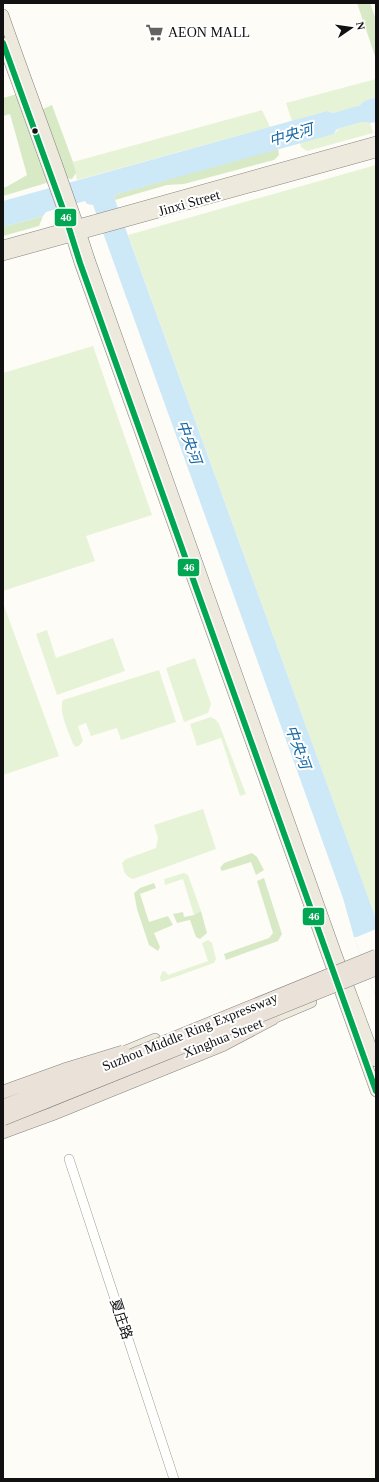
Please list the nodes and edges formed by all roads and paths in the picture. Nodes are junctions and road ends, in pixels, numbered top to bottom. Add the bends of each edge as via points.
1 (3, 15) edge
2 (3, 43) edge
3 (376, 142) edge
4 (376, 152) edge
5 (59, 183) junction
6 (122, 217) junction
7 (75, 230) junction
8 (3, 246) edge
9 (3, 255) edge
10 (376, 951) edge
11 (376, 956) edge
12 (336, 967) junction
13 (374, 974) edge
14 (345, 988) junction
15 (273, 1018) junction
16 (168, 1041) junction
17 (376, 1061) edge
18 (376, 1091) edge
19 (3, 1092) edge
20 (3, 1098) edge
21 (3, 1106) edge
22 (3, 1119) edge
23 (3, 1125) edge
24 (3, 1132) edge
25 (68, 1159) dead end
26 (174, 1479) edge

1 - 5 main road
2 - 5 main road
3 - 6 main road, Jinxi Street
4 - 6 main road, Jinxi Street
5 - 7 main road
6 - 7 main road, Jinxi Street
7 - 8 main road, Jinxi Street
7 - 9 main road, Jinxi Street
7 - 12 main road
10 - 12 main road, Xinghua Street
11 - 16 highway, Suzhou Middle Ring Expressway, bridge
12 - 14 main road
12 - 20 main road, Xinghua Street
13 - 14 main road, Xinghua Street
13 - 22 highway, Suzhou Middle Ring Expressway, bridge
14 - 15 main road, Xinghua Street
14 - 17 main road
14 - 18 main road
15 - 23 main road, Xinghua Street
15 - 24 highway via 222,1045
16 - 19 highway, bridge via 108,1056
16 - 21 highway, Suzhou Middle Ring Expressway, bridge
25 - 26 street, 夏庄路

